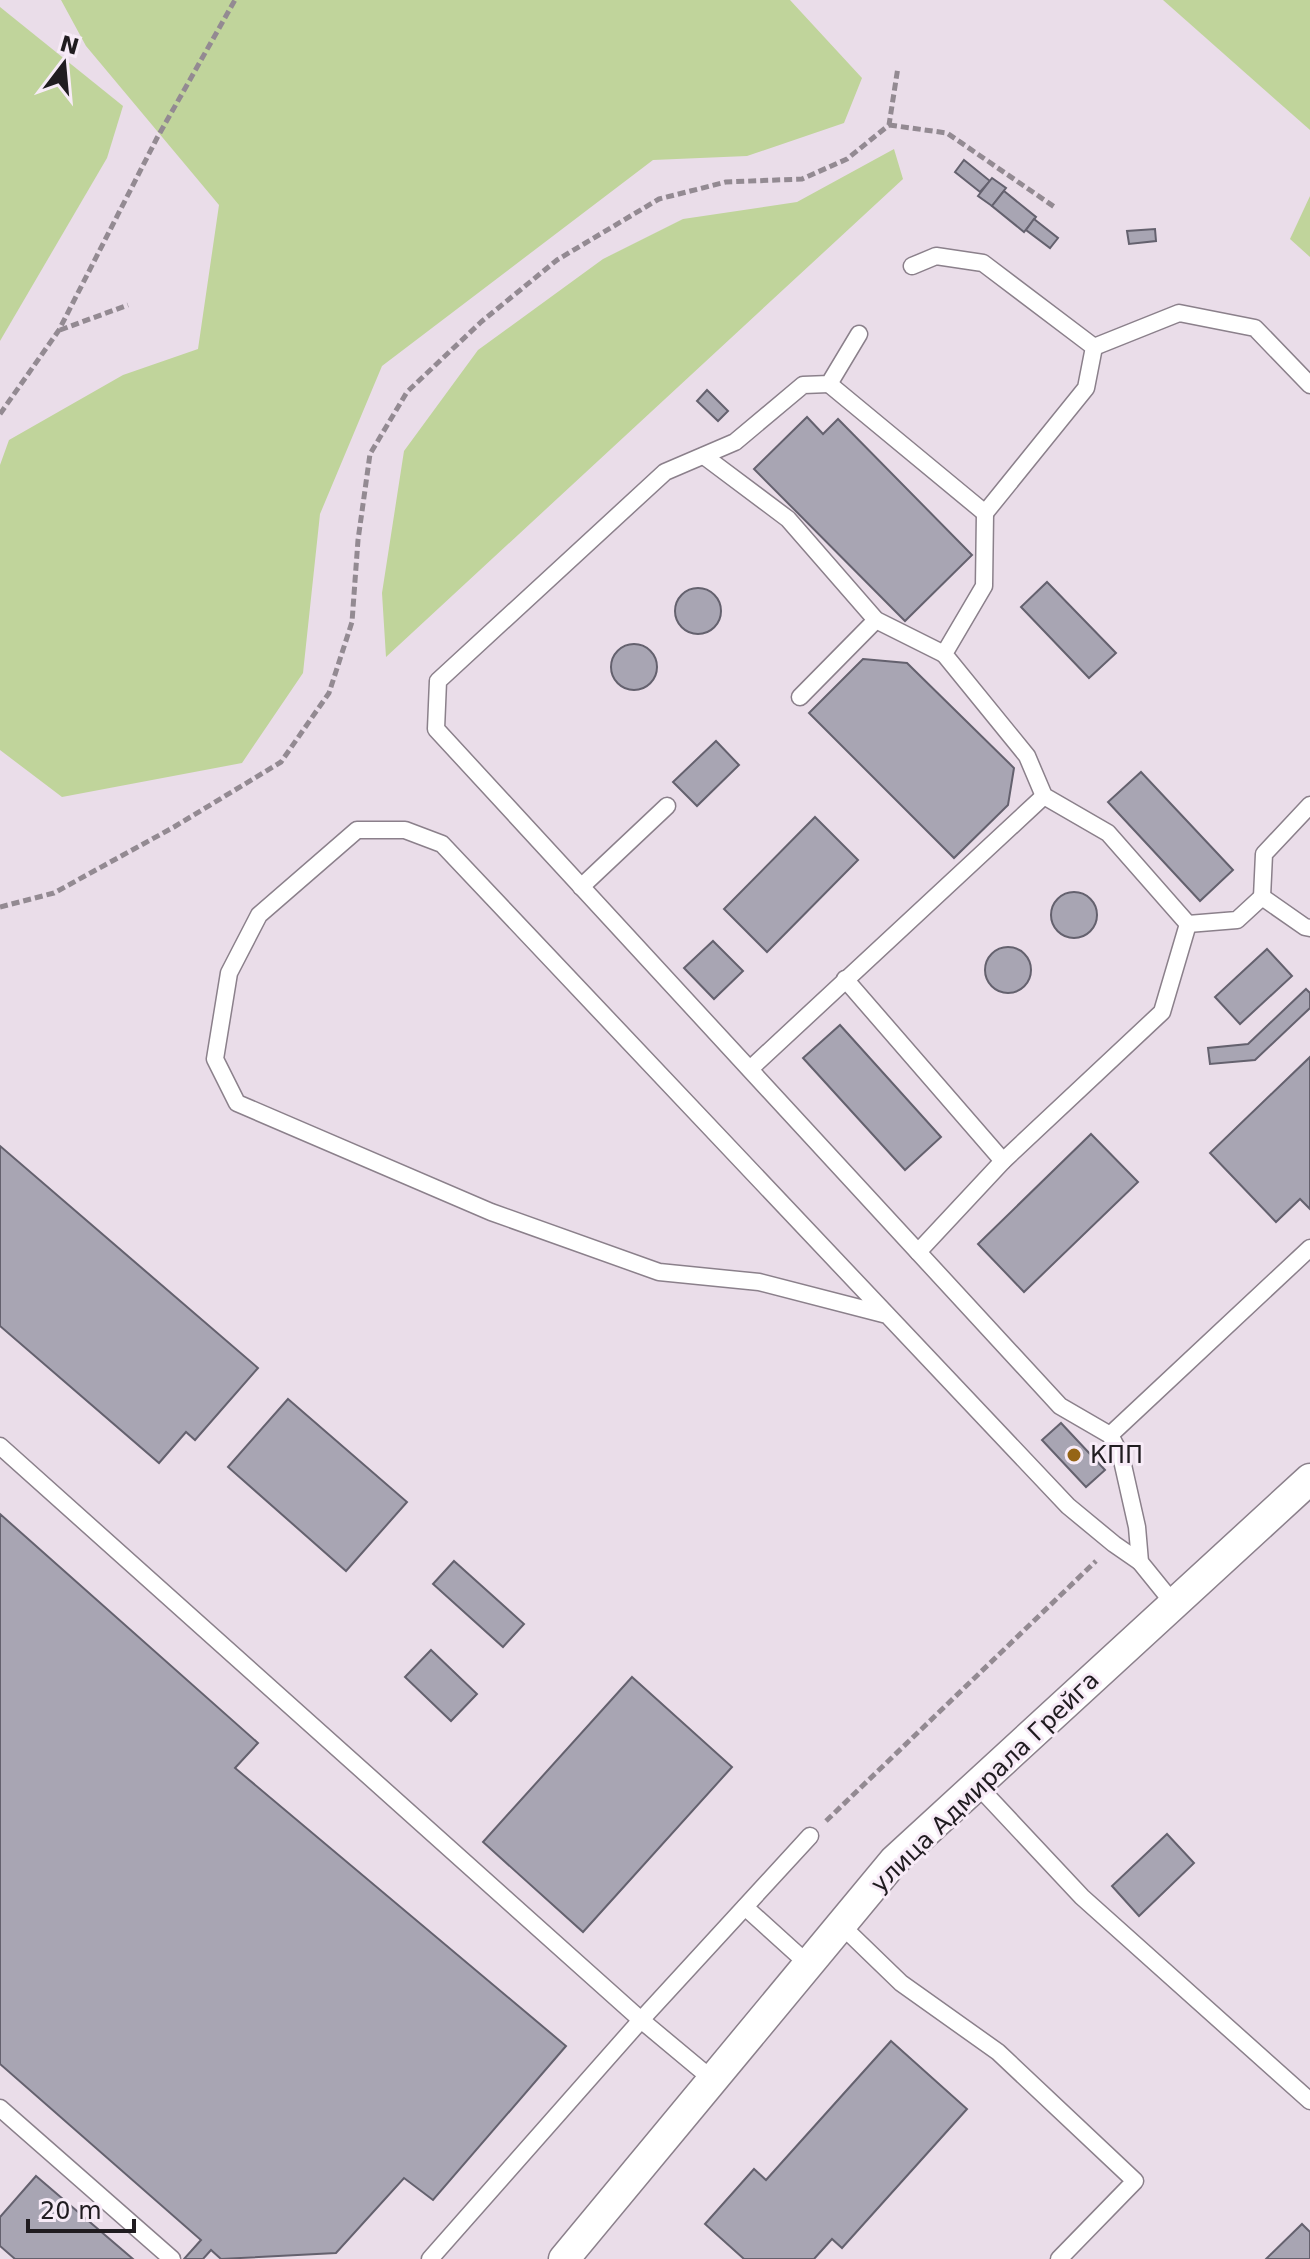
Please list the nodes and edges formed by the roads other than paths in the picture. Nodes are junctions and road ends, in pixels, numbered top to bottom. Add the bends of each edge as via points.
1 (912, 266) dead end
2 (859, 334) dead end
3 (1094, 347) junction
4 (829, 384) junction
5 (1310, 385) edge
6 (704, 456) junction
7 (985, 513) junction
8 (876, 620) junction
9 (944, 654) junction
10 (800, 697) dead end
11 (1044, 796) junction
12 (1310, 805) edge
13 (667, 806) dead end
14 (581, 887) junction
15 (1262, 897) junction
16 (1188, 924) junction
17 (1310, 928) edge
18 (845, 979) junction
19 (750, 1069) junction
20 (1003, 1161) junction
21 (1310, 1248) edge
22 (918, 1252) junction
23 (887, 1315) junction
24 (1110, 1435) junction
25 (0, 1446) edge
26 (1310, 1479) edge
27 (1140, 1562) junction
28 (1174, 1604) junction
29 (977, 1785) junction
30 (810, 1836) road end
31 (745, 1907) junction
32 (841, 1925) junction
33 (808, 1964) junction
34 (641, 2020) junction
35 (713, 2080) junction
36 (1310, 2101) edge
37 (0, 2108) edge
38 (172, 2259) edge
39 (430, 2259) edge
40 (564, 2259) edge
41 (1059, 2259) edge

1 - 3 lane via 936,256 983,263
2 - 4 lane
3 - 5 lane via 1179,313 1255,328
3 - 7 lane via 1086,388
4 - 6 lane via 803,385 735,442
4 - 7 lane
6 - 8 lane via 788,519
6 - 14 lane via 665,472 438,681 436,729
7 - 9 lane via 984,586
8 - 9 lane
8 - 10 lane
9 - 11 lane via 1027,756
11 - 16 lane via 1108,833
11 - 18 lane
12 - 15 lane via 1264,854
13 - 14 lane
14 - 19 lane
15 - 16 lane via 1237,920
15 - 17 lane
16 - 20 lane via 1162,1012
18 - 19 lane
18 - 20 lane
19 - 22 lane
20 - 22 lane
21 - 24 lane
22 - 24 lane via 1060,1406
23 - 23 lane via 442,844 405,830 357,830 259,915 229,973 215,1059 237,1103 491,1212 659,1272 759,1282
23 - 27 lane via 1068,1506
24 - 27 lane via 1121,1456
25 - 34 lane
26 - 28 street, улица Адмирала Грейга
27 - 28 lane
28 - 29 street, улица Адмирала Грейга
29 - 32 street, улица Адмирала Грейга via 894,1861
29 - 36 lane via 1082,1897
30 - 31 lane
31 - 33 lane
31 - 34 lane
32 - 33 street, улица Адмирала Грейга
32 - 41 lane via 901,1983 998,2052 1135,2181
33 - 35 street, улица Адмирала Грейга
34 - 35 lane
34 - 39 lane
35 - 40 street, улица Адмирала Грейга
37 - 38 lane

